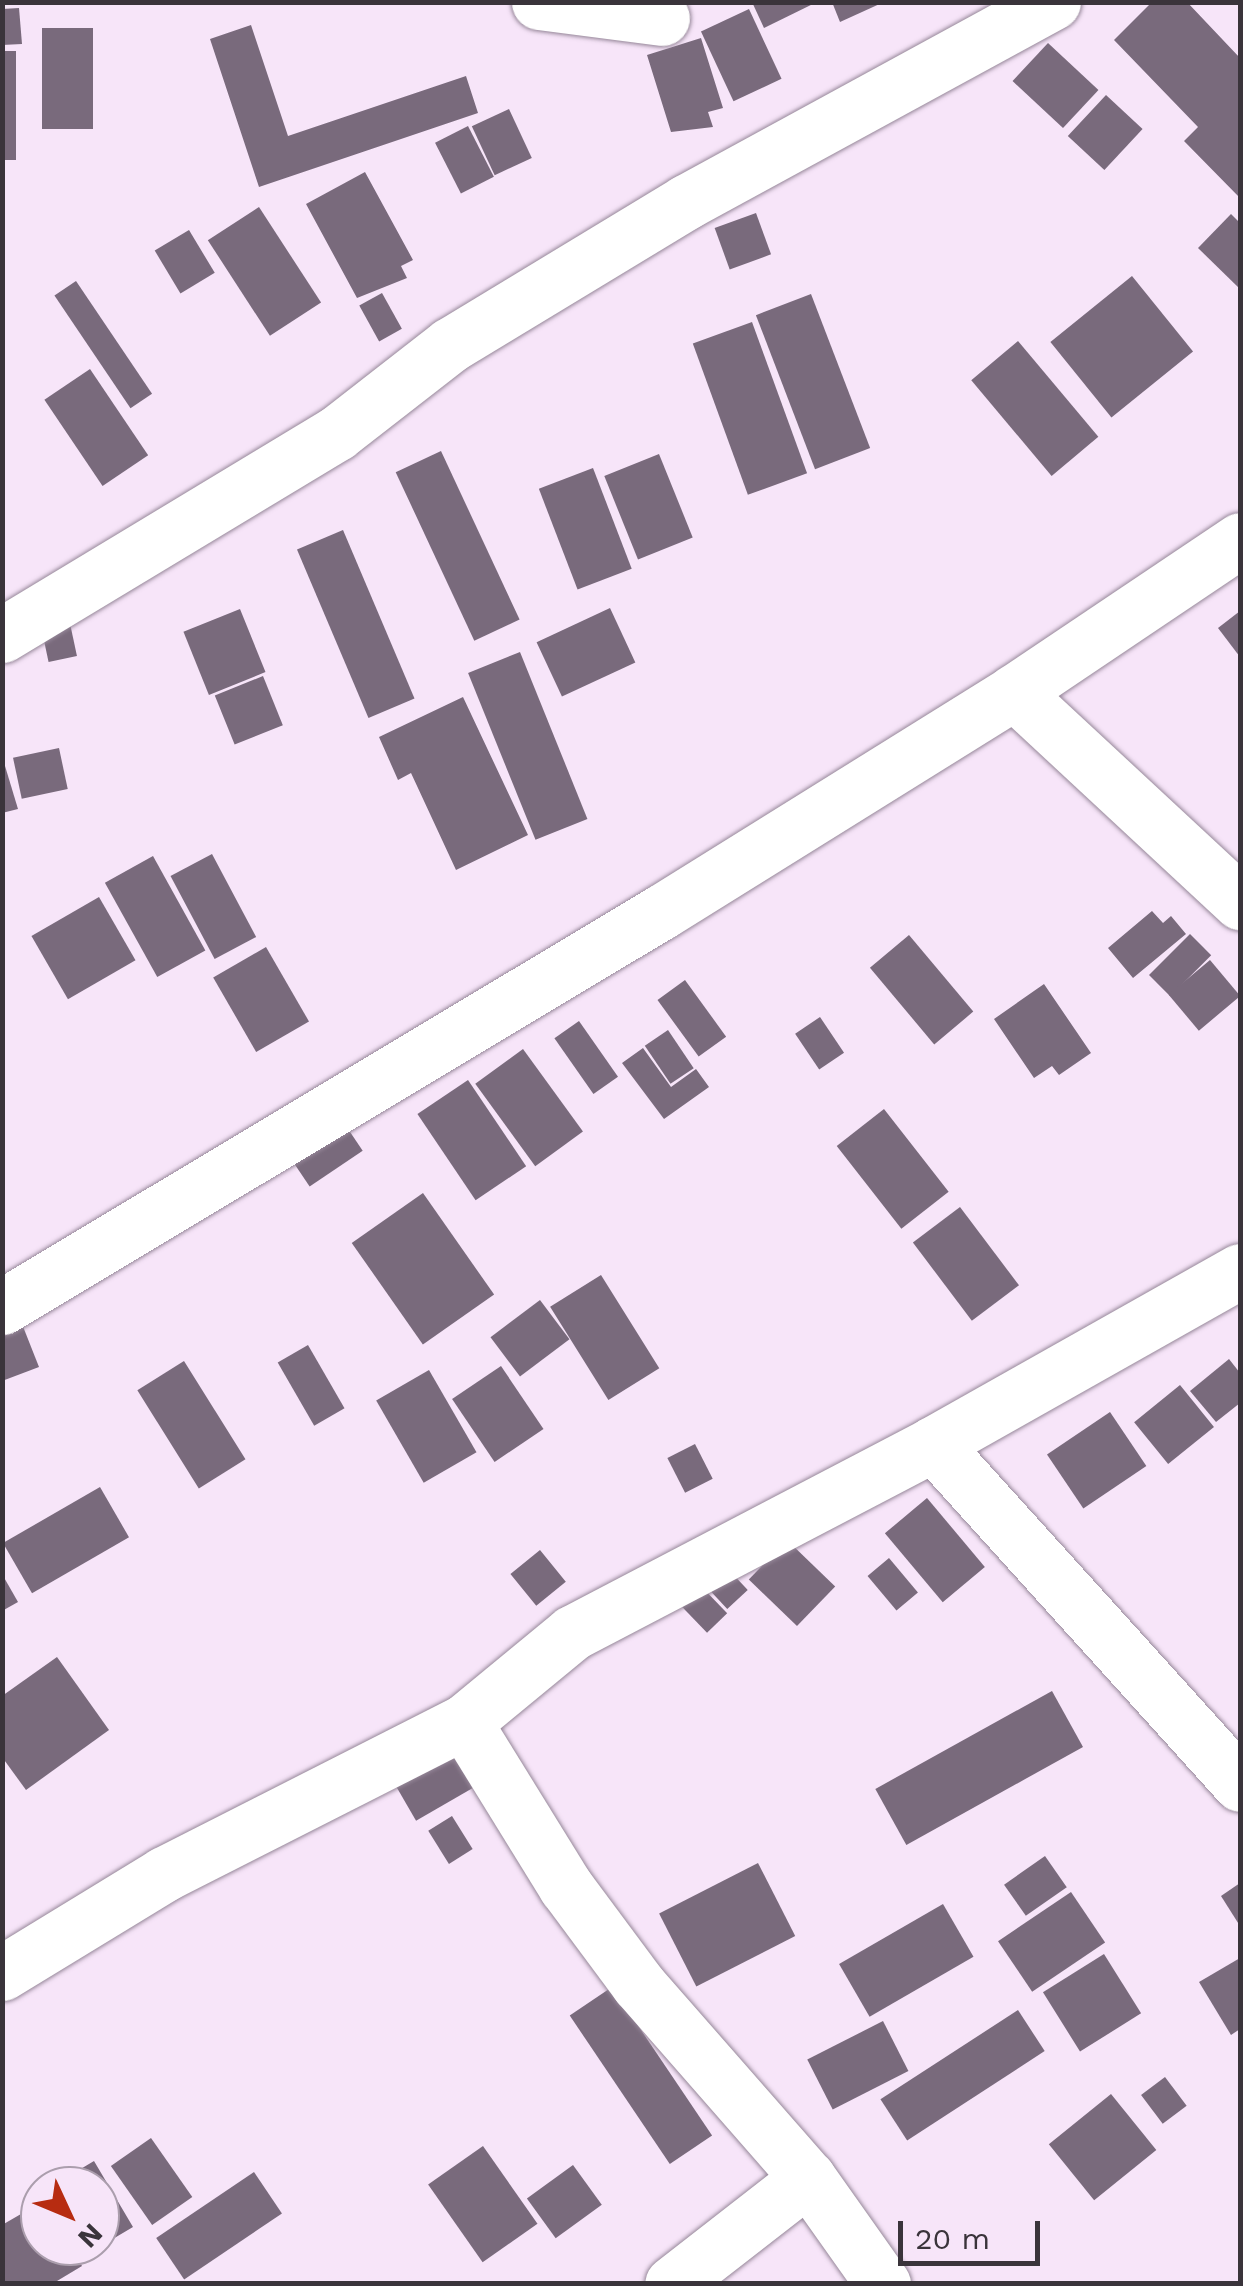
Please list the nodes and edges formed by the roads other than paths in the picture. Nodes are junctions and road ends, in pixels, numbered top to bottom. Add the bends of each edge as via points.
1 (539, 2) edge
2 (1053, 2) edge
3 (662, 18) dead end
4 (1240, 540) edge
5 (2, 636) edge
6 (1014, 692) junction
7 (1240, 902) edge
8 (1240, 1271) edge
9 (2, 1307) edge
10 (933, 1444) junction
11 (464, 1722) junction
12 (1240, 1784) edge
13 (2, 1972) edge
14 (808, 2178) junction
15 (672, 2284) edge
16 (883, 2284) edge

1 - 3 street
2 - 5 street via 686,202 450,346 337,433
4 - 6 street
6 - 7 street
6 - 9 street
8 - 10 street
10 - 11 street via 572,1633
10 - 12 street
11 - 13 street via 164,1874
11 - 14 street via 566,1887 638,1984
14 - 15 street
14 - 16 street

